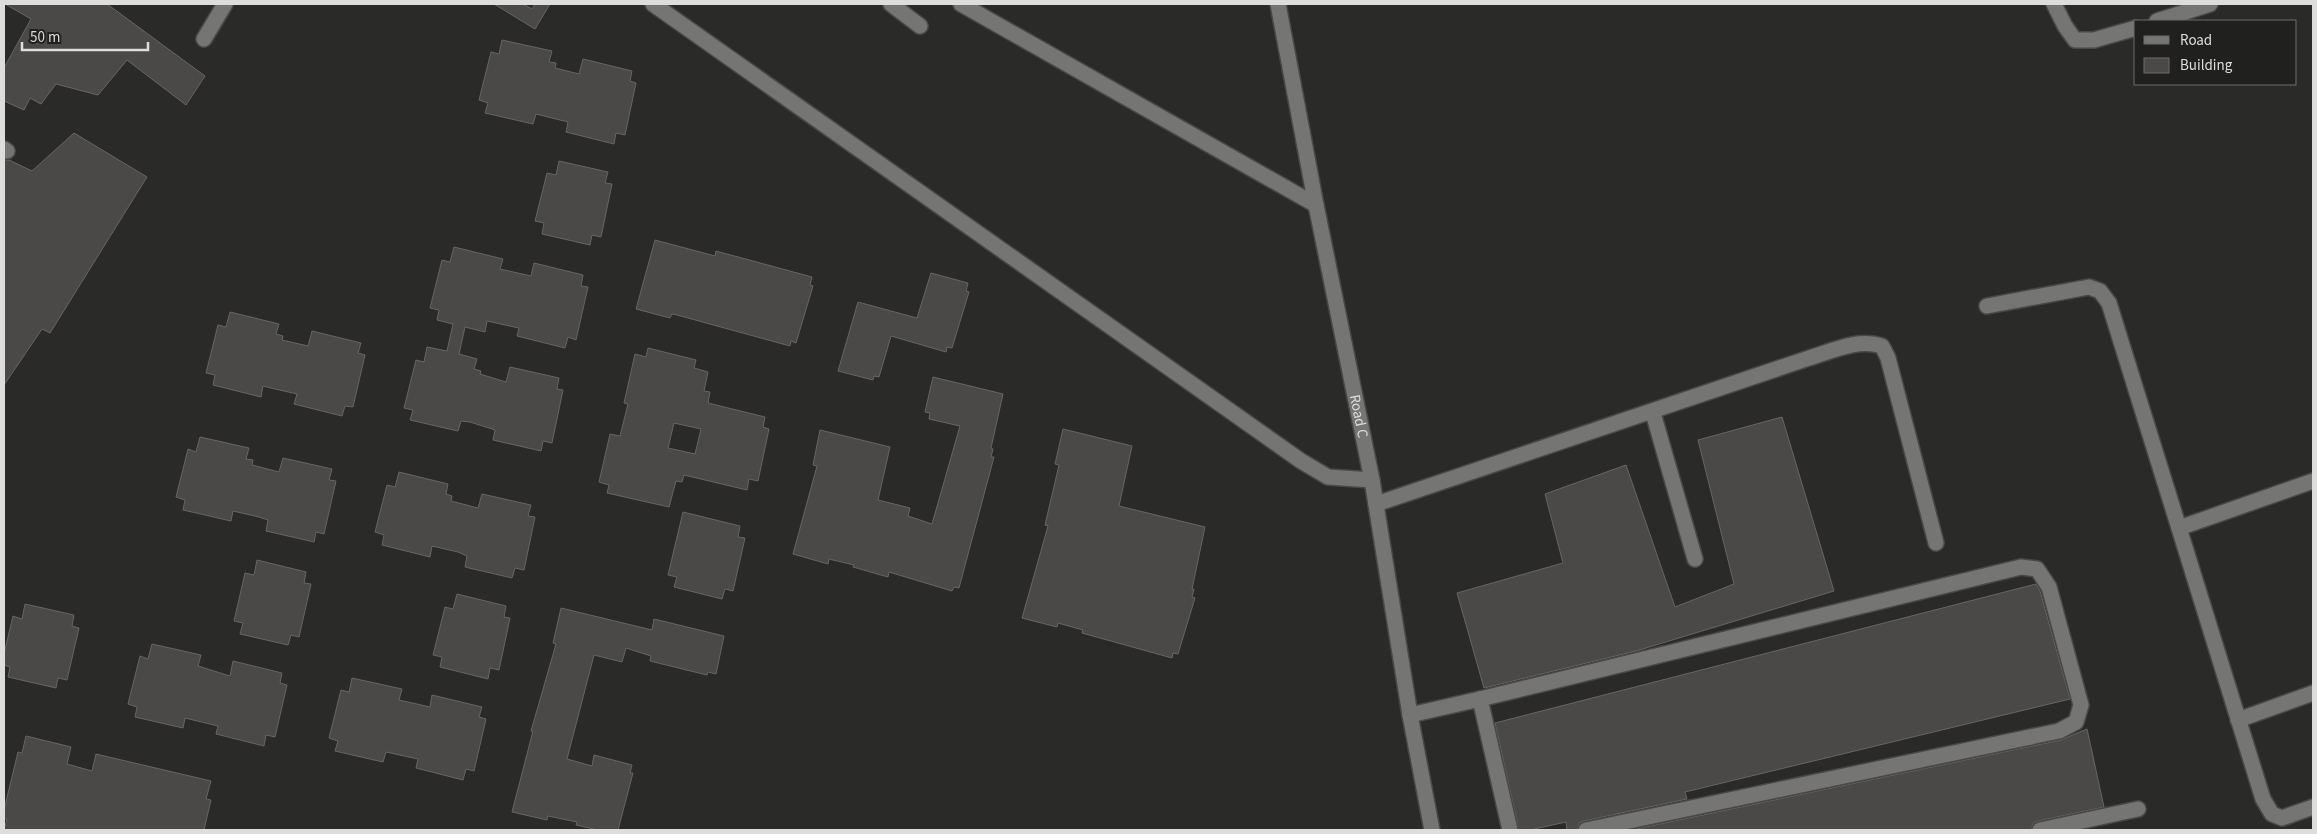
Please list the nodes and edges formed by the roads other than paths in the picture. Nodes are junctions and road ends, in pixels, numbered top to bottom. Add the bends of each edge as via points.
1 (225, 4) edge
2 (653, 4) edge
3 (891, 4) edge
4 (961, 4) edge
5 (1278, 4) edge
6 (2054, 4) edge
7 (2210, 4) edge
8 (2160, 20) edge
9 (920, 26) dead end
10 (2134, 29) edge
11 (204, 39) dead end
12 (1316, 205) junction
13 (1987, 306) dead end
14 (1653, 412) junction
15 (1372, 480) junction
16 (2313, 481) edge
17 (1376, 504) junction
18 (2179, 528) junction
19 (1936, 543) dead end
20 (1694, 559) dead end
21 (2313, 693) edge
22 (1480, 699) junction
23 (1410, 715) junction
24 (2238, 720) junction
25 (2313, 807) edge
26 (2138, 809) dead end
27 (1432, 830) edge
28 (1510, 830) edge
29 (1586, 830) edge
30 (2040, 830) edge

1 - 11 street
2 - 15 street via 1301,461 1328,477
3 - 9 street
4 - 12 street
5 - 12 street, Road C
6 - 10 street via 2075,40 2094,40
7 - 8 street
12 - 15 street, Road C
13 - 18 street via 2063,290 2088,287 2100,291 2110,303
14 - 17 street
14 - 19 street via 1857,344 1870,342 1882,346 1888,358
14 - 20 street
15 - 17 street, Road C
16 - 18 street
17 - 23 street, Road C
18 - 24 street
21 - 24 street
22 - 23 street
22 - 28 street
22 - 29 street via 2021,567 2037,569 2049,587 2081,705 2076,722 2059,731
23 - 27 street, Road C
24 - 25 street via 2263,799 2272,814 2282,818
26 - 30 street

